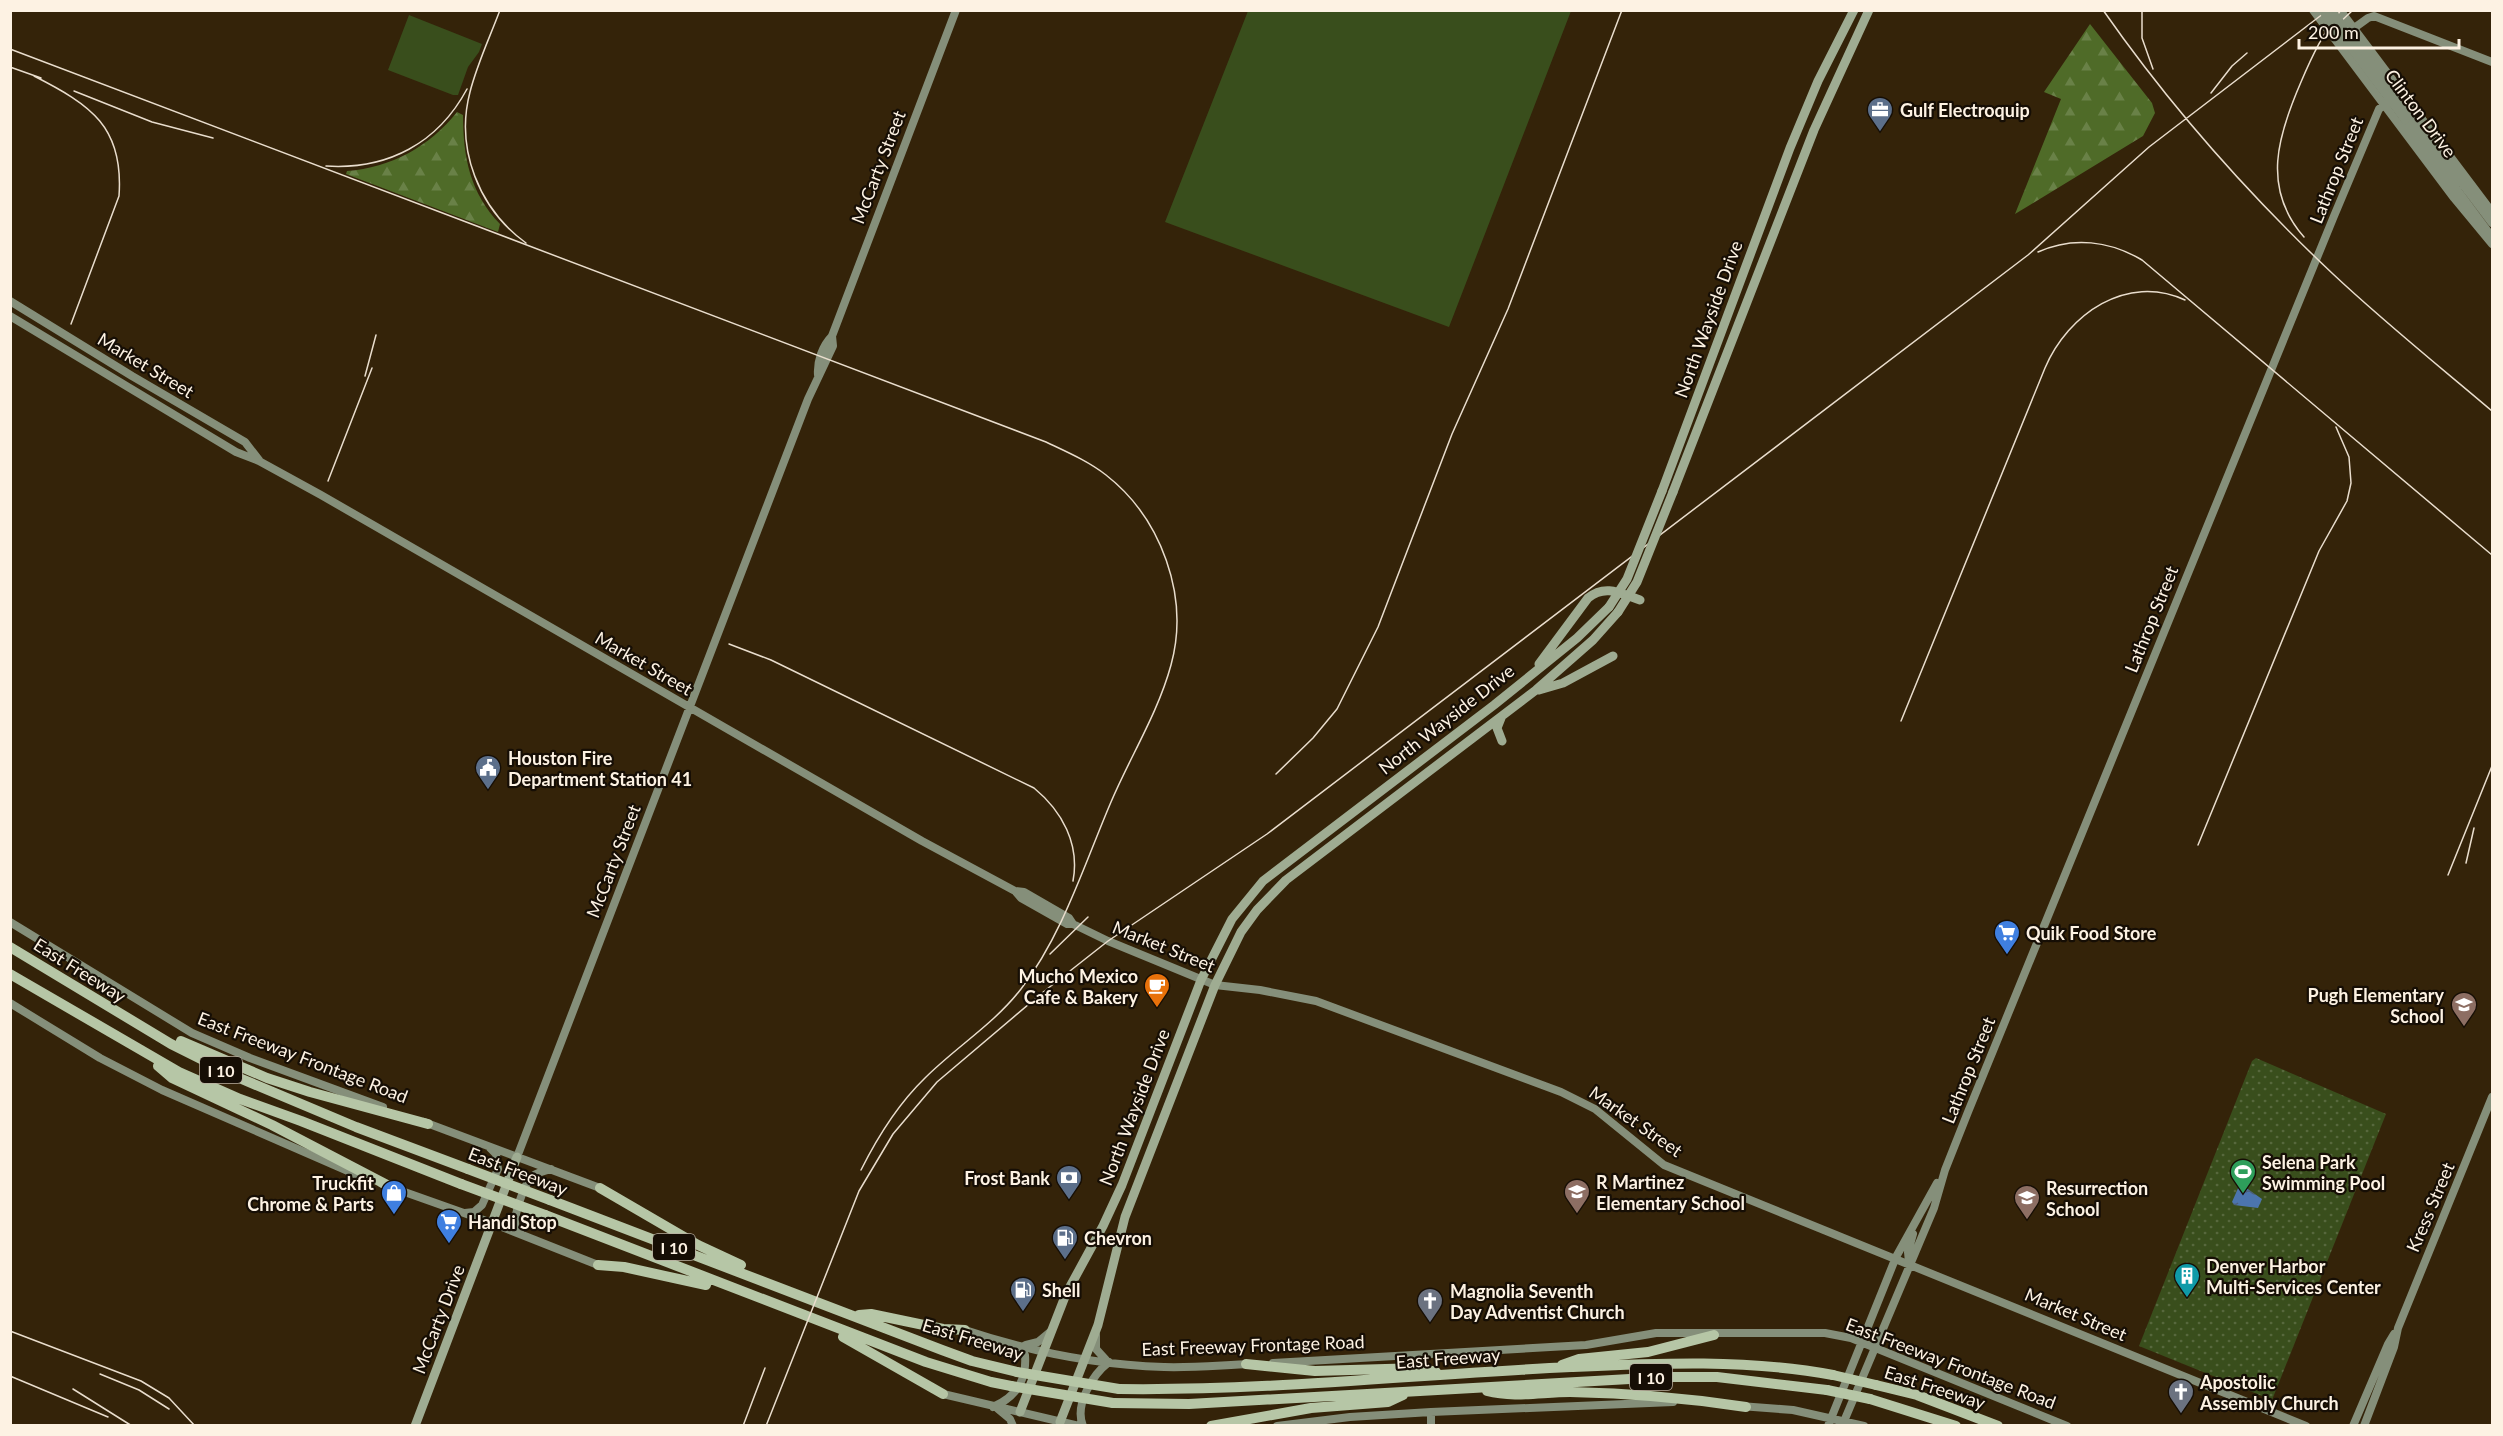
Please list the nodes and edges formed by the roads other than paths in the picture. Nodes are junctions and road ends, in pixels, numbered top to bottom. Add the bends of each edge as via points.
1 (956, 10) edge
2 (1846, 10) edge
3 (1854, 10) edge
4 (1869, 10) edge
5 (2313, 10) edge
6 (2322, 10) edge
7 (2331, 10) edge
8 (2340, 10) edge
9 (2353, 29) junction
10 (2336, 42) junction
11 (1834, 48) junction
12 (2493, 62) edge
13 (2402, 92) junction
14 (2385, 105) junction
15 (2408, 117) junction
16 (2493, 213) edge
17 (2493, 223) edge
18 (2493, 237) edge
19 (2493, 244) edge
20 (10, 301) edge
21 (10, 316) edge
22 (259, 461) junction
23 (1640, 600) dead end
24 (1613, 656) dead end
25 (1532, 673) junction
26 (1536, 690) junction
27 (690, 707) junction
28 (1501, 716) junction
29 (1502, 741) dead end
30 (10, 922) edge
31 (10, 946) edge
32 (10, 974) edge
33 (1201, 980) junction
34 (1215, 985) junction
35 (10, 1002) edge
36 (121, 1015) junction
37 (147, 1056) junction
38 (2493, 1097) edge
39 (428, 1124) junction
40 (486, 1144) junction
41 (517, 1157) junction
42 (551, 1169) junction
43 (1945, 1170) junction
44 (387, 1185) junction
45 (600, 1188) joint
46 (465, 1213) junction
47 (1916, 1220) junction
48 (492, 1223) junction
49 (527, 1237) junction
50 (1896, 1257) junction
51 (1910, 1263) junction
52 (598, 1266) joint
53 (797, 1294) junction
54 (764, 1301) junction
55 (780, 1307) junction
56 (853, 1315) junction
57 (1098, 1325) junction
58 (2398, 1328) junction
59 (1053, 1329) junction
60 (965, 1330) joint
61 (1714, 1335) junction
62 (1863, 1343) junction
63 (1012, 1344) junction
64 (1875, 1348) junction
65 (1044, 1352) junction
66 (1086, 1359) junction
67 (1109, 1362) junction
68 (1246, 1364) junction
69 (1552, 1368) junction
70 (1448, 1374) junction
71 (1475, 1388) junction
72 (1410, 1392) junction
73 (943, 1394) joint
74 (992, 1407) junction
75 (1746, 1407) junction
76 (1020, 1412) junction
77 (1431, 1412) junction
78 (1829, 1421) edge
79 (1843, 1423) edge
80 (1060, 1424) edge
81 (416, 1425) edge
82 (1014, 1425) edge
83 (1081, 1425) edge
84 (1211, 1425) edge
85 (1277, 1425) edge
86 (1431, 1425) edge
87 (1864, 1425) edge
88 (1956, 1425) edge
89 (1998, 1425) edge
90 (2067, 1425) edge
91 (2306, 1425) edge
92 (2353, 1425) edge
93 (2364, 1425) edge

1 - 27 main road, McCarty Street
2 - 11 main road
3 - 11 main road, North Wayside Drive
4 - 26 main road, North Wayside Drive, bridge via 1818,121 1637,582 1593,640
5 - 10 main road
6 - 15 main road, Clinton Drive, bridge
7 - 15 main road, Clinton Drive, bridge
8 - 9 main road
9 - 10 main road
9 - 12 main road via 2373,16
9 - 13 main road
10 - 14 main road
11 - 25 main road, North Wayside Drive, bridge via 1786,158 1627,579 1609,607
13 - 14 main road, Lathrop Street
13 - 16 main road
14 - 19 main road
14 - 43 main road, Lathrop Street via 2379,109 2299,300
15 - 17 main road, Clinton Drive
15 - 18 main road, Clinton Drive
20 - 22 main road, Market Street via 245,442
21 - 22 main road, Market Street via 236,452
22 - 27 main road, Market Street
23 - 25 main road via 1610,590 1596,591
24 - 26 main road via 1563,683
25 - 33 main road, North Wayside Drive via 1263,882 1232,919
26 - 28 main road, North Wayside Drive
27 - 33 main road, Market Street via 922,841 1015,891 1024,892 1069,918 1072,924
27 - 41 main road, McCarty Street
28 - 29 main road via 1497,728
28 - 34 main road, North Wayside Drive via 1286,880 1241,932
30 - 39 main road, East Freeway Frontage Road via 202,1038
31 - 36 highway, East Freeway / I 10
32 - 37 highway, East Freeway / I 10
33 - 34 main road, Market Street
33 - 59 main road, North Wayside Drive via 1122,1185 1066,1294
34 - 50 main road, Market Street via 1316,1001 1561,1092 1595,1109 1664,1165
34 - 57 main road, North Wayside Drive via 1125,1217
35 - 44 main road via 100,1058 162,1090
36 - 39 highway via 267,1078
36 - 53 highway, East Freeway / I 10, bridge via 237,1077 356,1127
37 - 44 highway via 172,1078
37 - 54 highway, East Freeway / I 10, bridge via 240,1099
38 - 58 main road, Kress Street
39 - 40 main road, East Freeway Frontage Road
40 - 41 main road, East Freeway Frontage Road
40 - 46 main road via 496,1154 498,1169 482,1205
41 - 42 main road, East Freeway Frontage Road
41 - 48 main road, McCarty Drive
42 - 45 main road, East Freeway Frontage Road
42 - 49 main road via 528,1180 514,1218 516,1229
43 - 47 main road, Lathrop Street
43 - 51 main road, Lathrop Street via 1934,1208
44 - 46 main road
45 - 53 highway via 698,1245 768,1275
46 - 48 main road
47 - 50 main road, Lathrop Street
47 - 51 main road via 1908,1252
48 - 49 main road
48 - 81 main road, McCarty Drive
49 - 52 main road
50 - 51 main road, Market Street
50 - 62 main road, Lathrop Street
51 - 64 main road, Lathrop Street
51 - 91 main road, Market Street
52 - 54 highway via 677,1278
53 - 56 highway, East Freeway / I 10
54 - 55 highway, East Freeway / I 10
55 - 72 highway, East Freeway / I 10, bridge via 991,1382 1113,1402 1189,1404
55 - 73 highway via 860,1346
56 - 60 highway via 871,1314
56 - 70 highway, East Freeway / I 10, bridge via 972,1361 1119,1389 1201,1390
57 - 66 main road, North Wayside Drive
57 - 67 main road via 1096,1349
58 - 92 main road, Kress Street
58 - 93 main road, Kress Street
59 - 63 main road via 1031,1345
59 - 65 main road, North Wayside Drive
60 - 63 main road, East Freeway Frontage Road
61 - 62 main road, East Freeway Frontage Road via 1825,1333
61 - 68 main road, East Freeway Frontage Road via 1656,1333 1586,1345
61 - 69 highway via 1648,1352 1578,1359
62 - 64 main road, East Freeway Frontage Road
62 - 78 main road, Lathrop Street
63 - 65 main road, East Freeway Frontage Road
63 - 74 main road via 1025,1355 1020,1382 1012,1397
64 - 79 main road, Lathrop Street
64 - 90 main road, East Freeway Frontage Road
65 - 66 main road, East Freeway Frontage Road
65 - 76 main road, North Wayside Drive
66 - 67 main road, East Freeway Frontage Road
66 - 80 main road, North Wayside Drive
67 - 68 main road, East Freeway Frontage Road via 1166,1367
67 - 83 main road via 1096,1374 1088,1390
68 - 70 highway via 1315,1371 1421,1368
69 - 70 highway, East Freeway / I 10
69 - 89 highway, East Freeway / I 10, bridge via 1708,1362 1783,1367 1917,1395
71 - 72 highway, East Freeway / I 10
71 - 75 highway via 1503,1395 1654,1395
71 - 88 highway, East Freeway / I 10, bridge via 1717,1377 1827,1390
72 - 84 highway via 1388,1402 1311,1408
73 - 74 main road
74 - 76 main road
74 - 82 main road via 1003,1412
75 - 77 main road via 1652,1402
75 - 78 main road via 1793,1410
76 - 80 main road
76 - 82 main road, North Wayside Drive
77 - 85 main road
77 - 86 main road
78 - 79 main road
79 - 87 main road
80 - 83 main road

